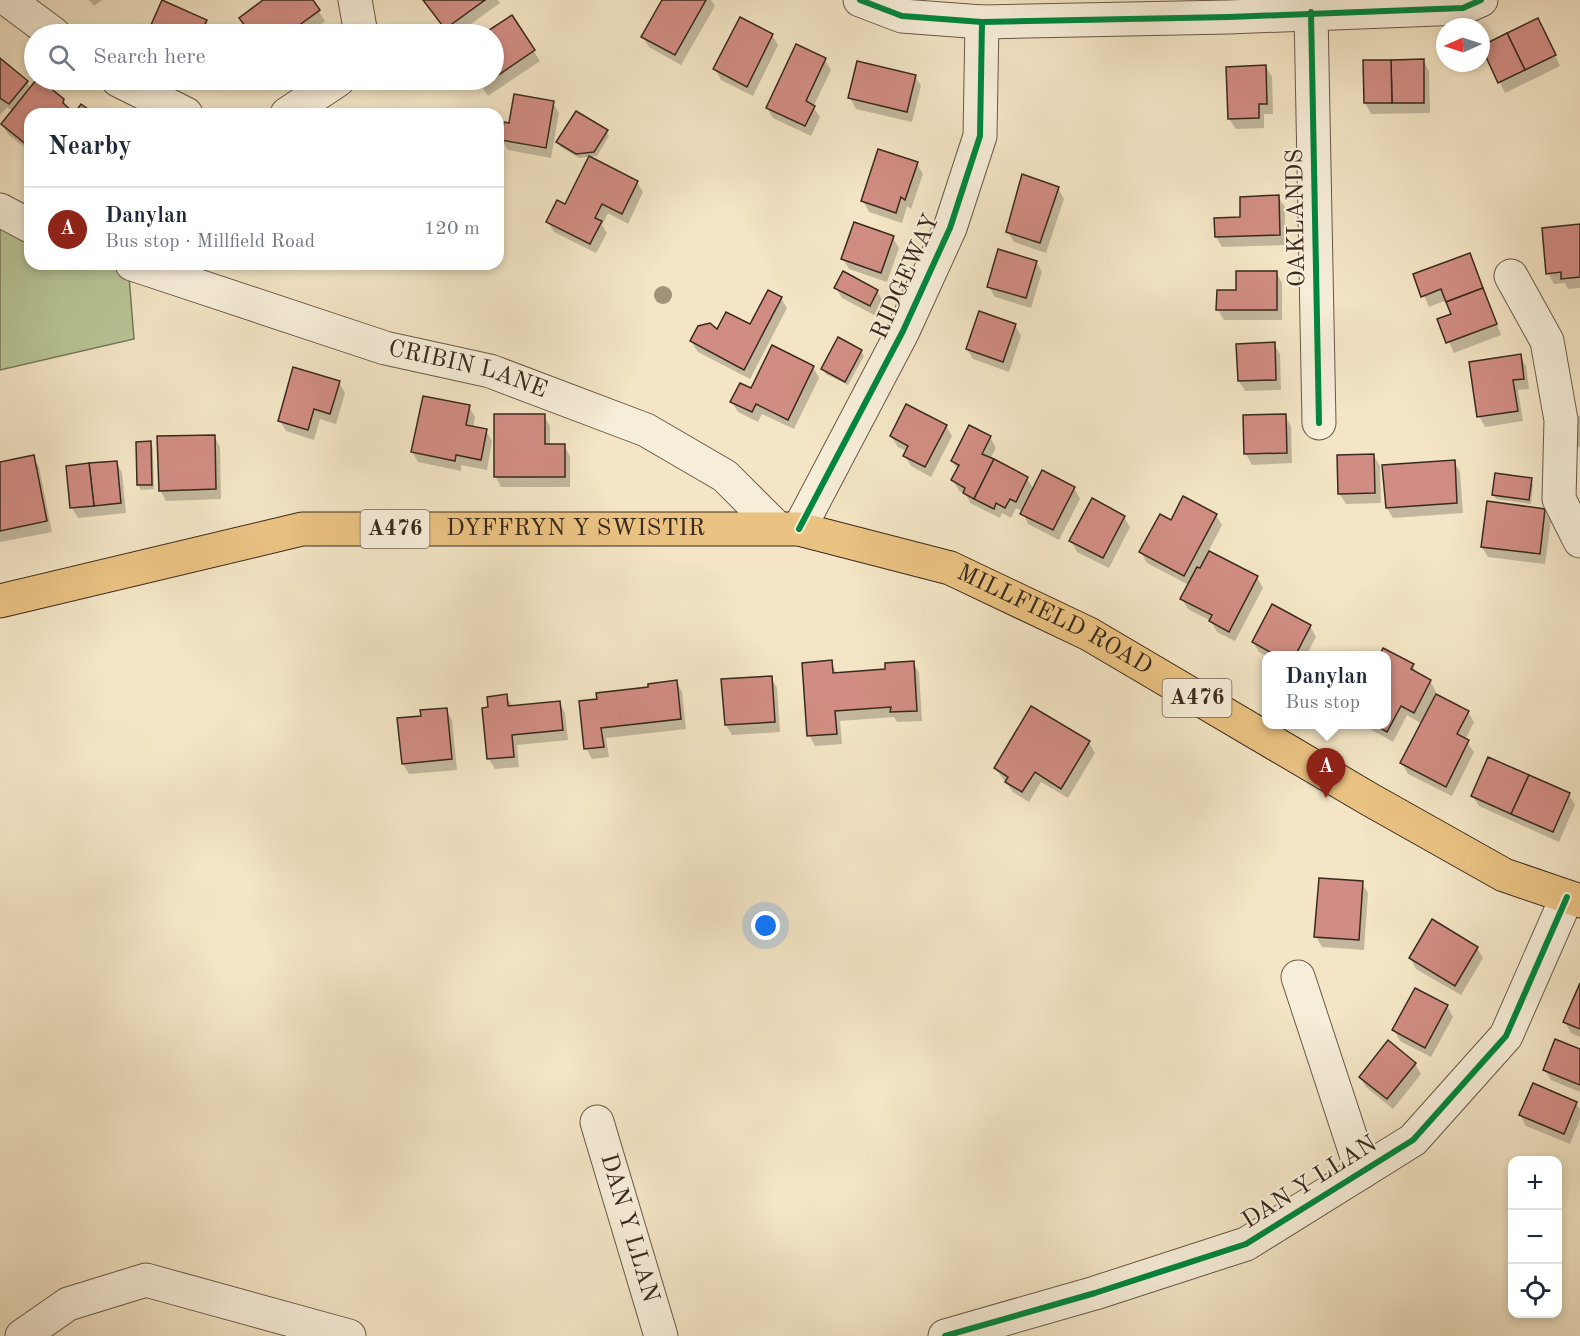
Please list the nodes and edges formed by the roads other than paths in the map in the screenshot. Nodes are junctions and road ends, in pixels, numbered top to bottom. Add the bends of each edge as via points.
1 (8, 0) edge
2 (355, 0) edge
3 (860, 0) edge
4 (1481, 0) edge
5 (1227, 9) edge
6 (1311, 12) junction
7 (982, 22) junction
8 (40, 24) edge
9 (359, 24) edge
10 (138, 90) edge
11 (323, 90) edge
12 (174, 108) edge
13 (296, 108) edge
14 (0, 210) edge
15 (24, 223) edge
16 (150, 270) edge
17 (1510, 276) dead end
18 (1580, 392) edge
19 (1561, 420) junction
20 (1319, 423) dead end
21 (788, 529) junction
22 (1580, 541) edge
23 (0, 601) edge
24 (1574, 899) edge
25 (1298, 977) dead end
26 (597, 1122) dead end
27 (1362, 1172) junction
28 (22, 1336) edge
29 (349, 1336) edge
30 (661, 1336) edge
31 (945, 1336) edge

1 - 8 street
2 - 9 street
3 - 7 street via 902,16
4 - 6 street via 1463,8
5 - 6 street
5 - 7 street
6 - 20 street, OAKLANDS
7 - 21 street, RIDGEWAY via 980,136 950,228 903,331
10 - 12 street
11 - 13 street
14 - 15 street
16 - 21 street, CRIBIN LANE via 385,348 490,371 646,430 725,476
17 - 19 street via 1547,341
18 - 19 street
19 - 22 street via 1559,499
21 - 23 main road, DYFFRYN Y SWISTIR / A476 via 302,529
21 - 24 main road, MILLFIELD ROAD / A476 via 950,568 1089,634 1504,875
24 - 27 street, DAN Y LLAN via 1506,1036 1413,1140
25 - 27 street, DAN Y LLAN
26 - 30 street, DAN Y LLAN
27 - 31 street, DAN Y LLAN via 1246,1244
28 - 29 street via 68,1304 146,1280

